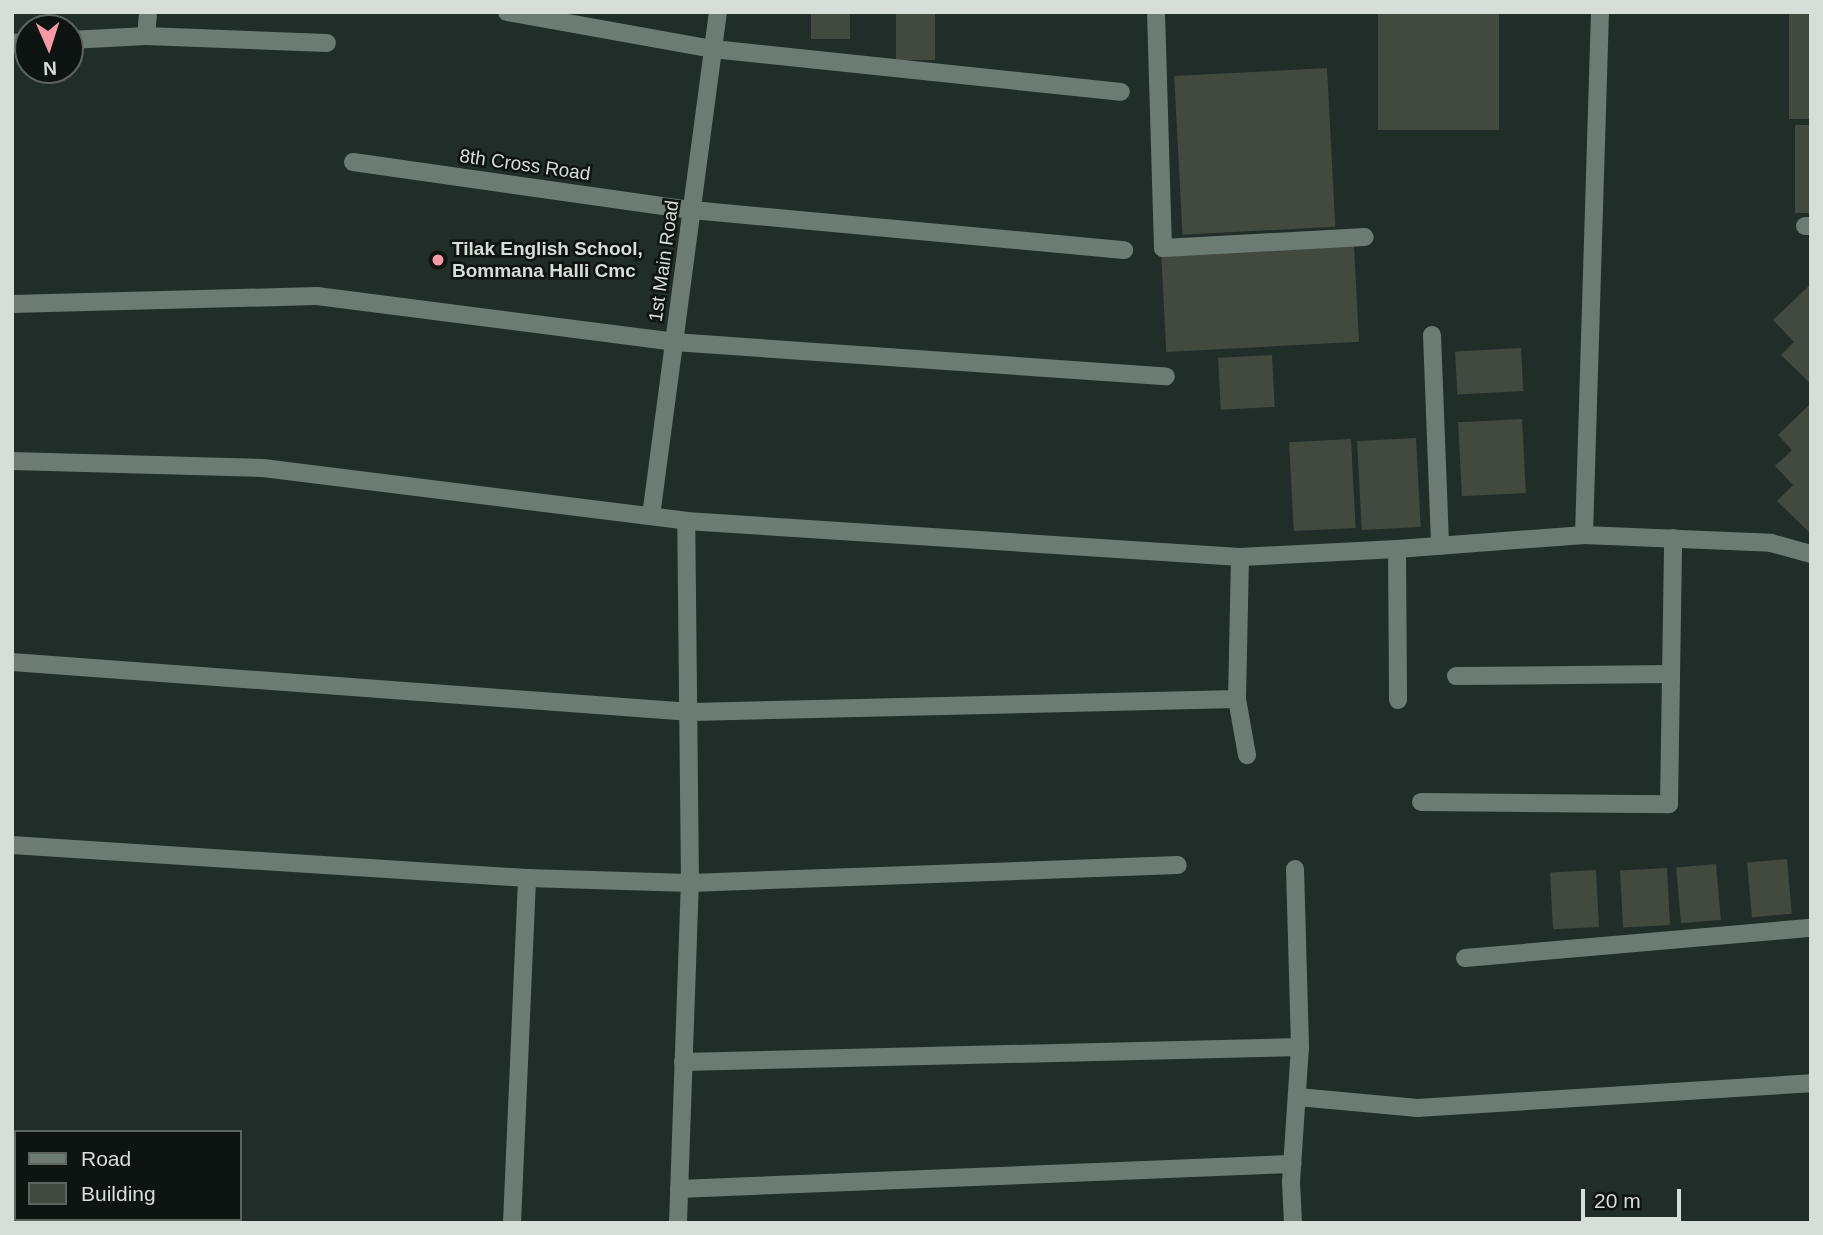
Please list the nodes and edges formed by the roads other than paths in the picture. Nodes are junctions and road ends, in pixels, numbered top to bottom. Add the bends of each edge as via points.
1 (148, 12) edge
2 (508, 12) edge
3 (718, 12) edge
4 (1156, 12) edge
5 (1600, 12) edge
6 (146, 36) junction
7 (84, 39) edge
8 (327, 43) dead end
9 (713, 49) junction
10 (1121, 92) dead end
11 (352, 162) dead end
12 (692, 210) junction
13 (1365, 237) dead end
14 (1124, 250) dead end
15 (12, 304) edge
16 (1432, 335) dead end
17 (674, 342) junction
18 (1166, 376) dead end
19 (12, 461) edge
20 (651, 516) junction
21 (687, 521) junction
22 (1584, 535) junction
23 (1673, 538) junction
24 (1440, 545) junction
25 (1397, 550) junction
26 (1811, 554) edge
27 (1240, 556) junction
28 (12, 662) edge
29 (1671, 674) junction
30 (1456, 676) dead end
31 (1237, 699) junction
32 (1398, 700) dead end
33 (691, 712) junction
34 (1247, 755) dead end
35 (1421, 802) dead end
36 (12, 845) edge
37 (1178, 865) dead end
38 (1295, 869) dead end
39 (527, 878) junction
40 (690, 883) junction
41 (1811, 928) edge
42 (1465, 958) dead end
43 (1300, 1047) junction
44 (683, 1062) junction
45 (1811, 1083) edge
46 (1298, 1097) junction
47 (1292, 1164) junction
48 (679, 1189) junction
49 (512, 1223) edge
50 (678, 1223) edge
51 (1293, 1223) edge

1 - 6 street
2 - 9 street
3 - 9 street, 1st Main Road
4 - 13 street via 1163,248
5 - 22 street
6 - 7 street
6 - 8 street
9 - 10 street
9 - 12 street, 1st Main Road
11 - 12 street, 8th Cross Road
12 - 14 street, 8th Cross Road
12 - 17 street, 1st Main Road
15 - 17 street via 317,296
16 - 24 street
17 - 18 street
17 - 20 street, 1st Main Road
19 - 20 street via 264,468
20 - 21 street
21 - 27 street
21 - 33 street
22 - 23 street
22 - 24 street
23 - 26 street via 1771,543
23 - 29 street
24 - 25 street
25 - 27 street
25 - 32 street
27 - 31 street
28 - 33 street
29 - 30 street
29 - 35 street via 1669,804
31 - 33 street
31 - 34 street
33 - 40 street
36 - 39 street
37 - 40 street
38 - 43 street
39 - 40 street
39 - 49 street
40 - 44 street
41 - 42 street
43 - 44 street
43 - 46 street
44 - 48 street
45 - 46 street via 1417,1108
46 - 47 street
47 - 48 street
47 - 51 street
48 - 50 street

